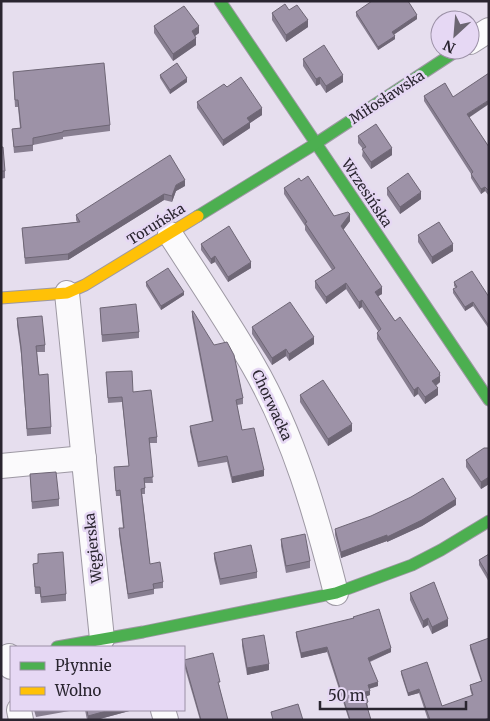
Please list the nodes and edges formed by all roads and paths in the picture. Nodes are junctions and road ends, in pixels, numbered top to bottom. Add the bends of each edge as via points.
1 (220, 1) edge
2 (443, 60) edge
3 (315, 144) junction
4 (170, 234) junction
5 (68, 294) junction
6 (1, 298) edge
7 (489, 400) edge
8 (84, 458) junction
9 (1, 466) edge
10 (489, 521) edge
11 (336, 593) junction
12 (102, 639) junction
13 (145, 640) edge
14 (63, 646) edge

1 - 3 street, Wrzesińska
2 - 3 street, Miłosławska
3 - 4 street, Toruńska
3 - 7 street, Wrzesińska
4 - 5 street, Toruńska
4 - 11 street, Chorwacka via 254,366 275,410 308,488
5 - 6 street, Toruńska
5 - 8 street, Węgierska
8 - 9 street
8 - 12 street, Węgierska
10 - 11 street via 412,565
11 - 13 street
12 - 13 street
12 - 14 street

